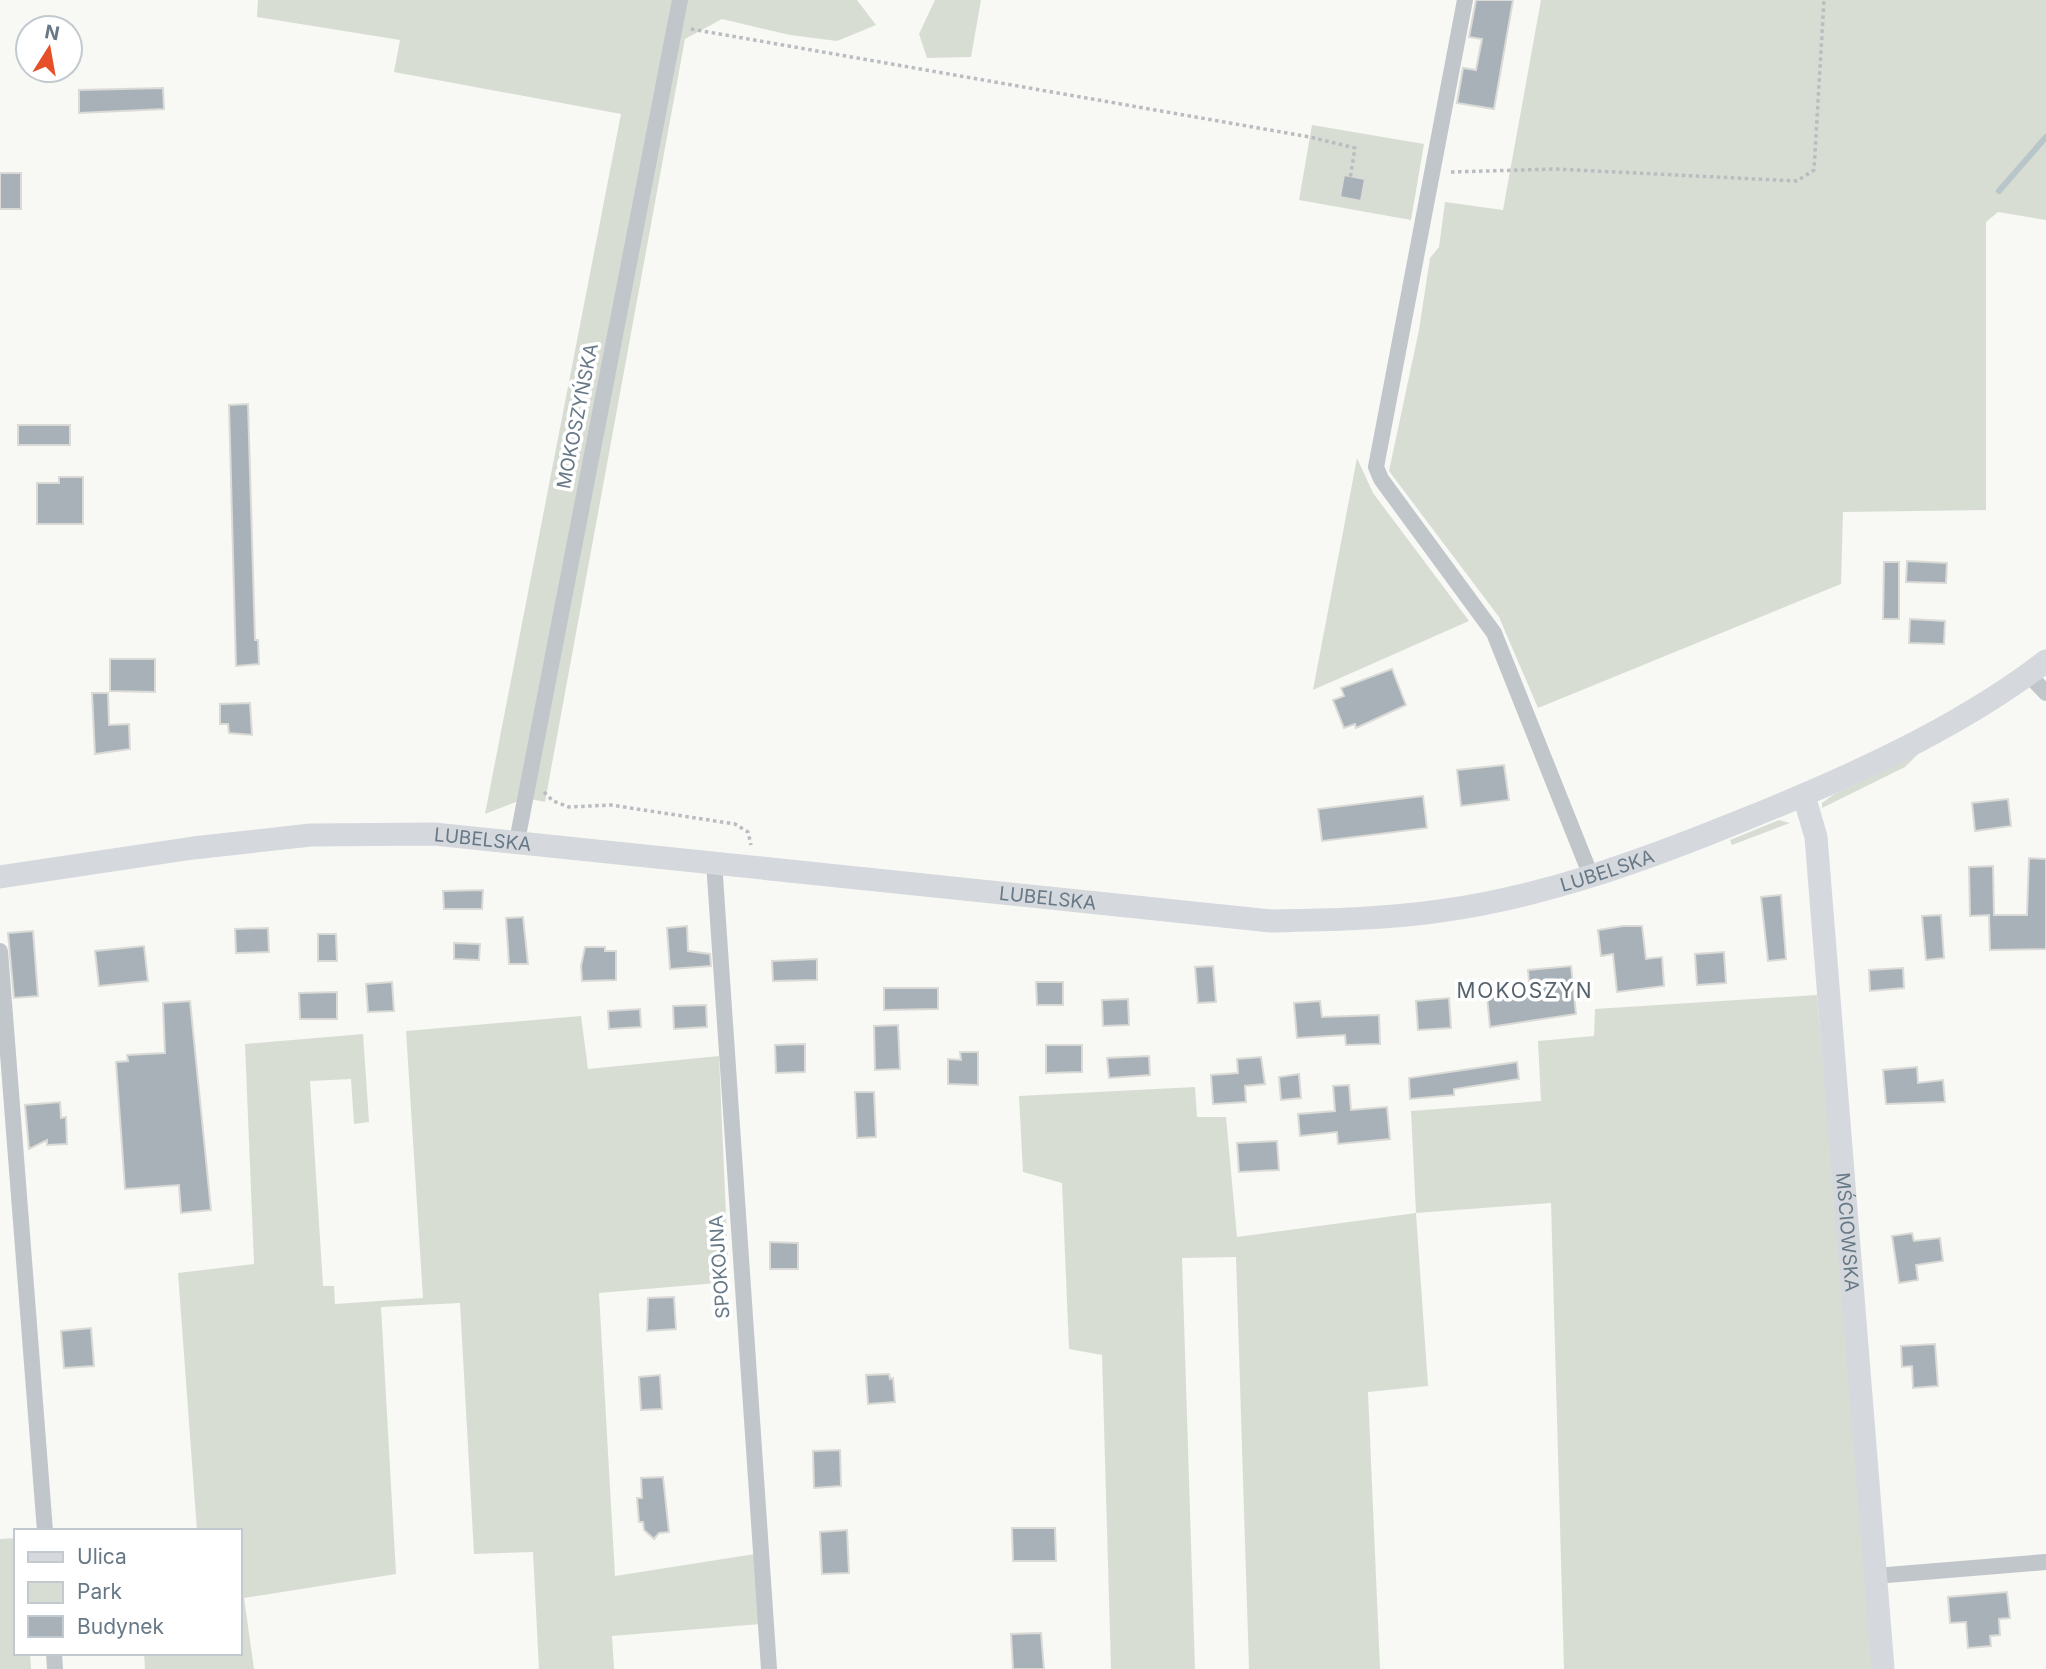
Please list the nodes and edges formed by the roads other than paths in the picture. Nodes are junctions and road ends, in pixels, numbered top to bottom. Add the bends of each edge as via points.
1 (680, 0) edge
2 (1465, 0) edge
3 (2037, 667) edge
4 (2046, 693) edge
5 (1804, 796) junction
6 (517, 841) junction
7 (714, 862) junction
8 (1591, 876) junction
9 (0, 877) edge
10 (0, 951) edge
11 (45, 1529) edge
12 (2046, 1562) edge
13 (1875, 1576) junction
14 (769, 1669) edge
15 (1883, 1669) edge

1 - 6 street, MOKOSZYŃSKA
2 - 8 street via 1376,467 1494,633
3 - 4 street
3 - 5 main road, LUBELSKA via 1883,758
5 - 8 main road, LUBELSKA
5 - 13 main road, MŚCIOWSKA via 1816,837
6 - 7 main road, LUBELSKA
6 - 9 main road, LUBELSKA via 434,834 311,835
7 - 8 main road, LUBELSKA via 1271,921 1441,911
7 - 14 street, SPOKOJNA
10 - 11 street
12 - 13 street
13 - 15 main road, MŚCIOWSKA

